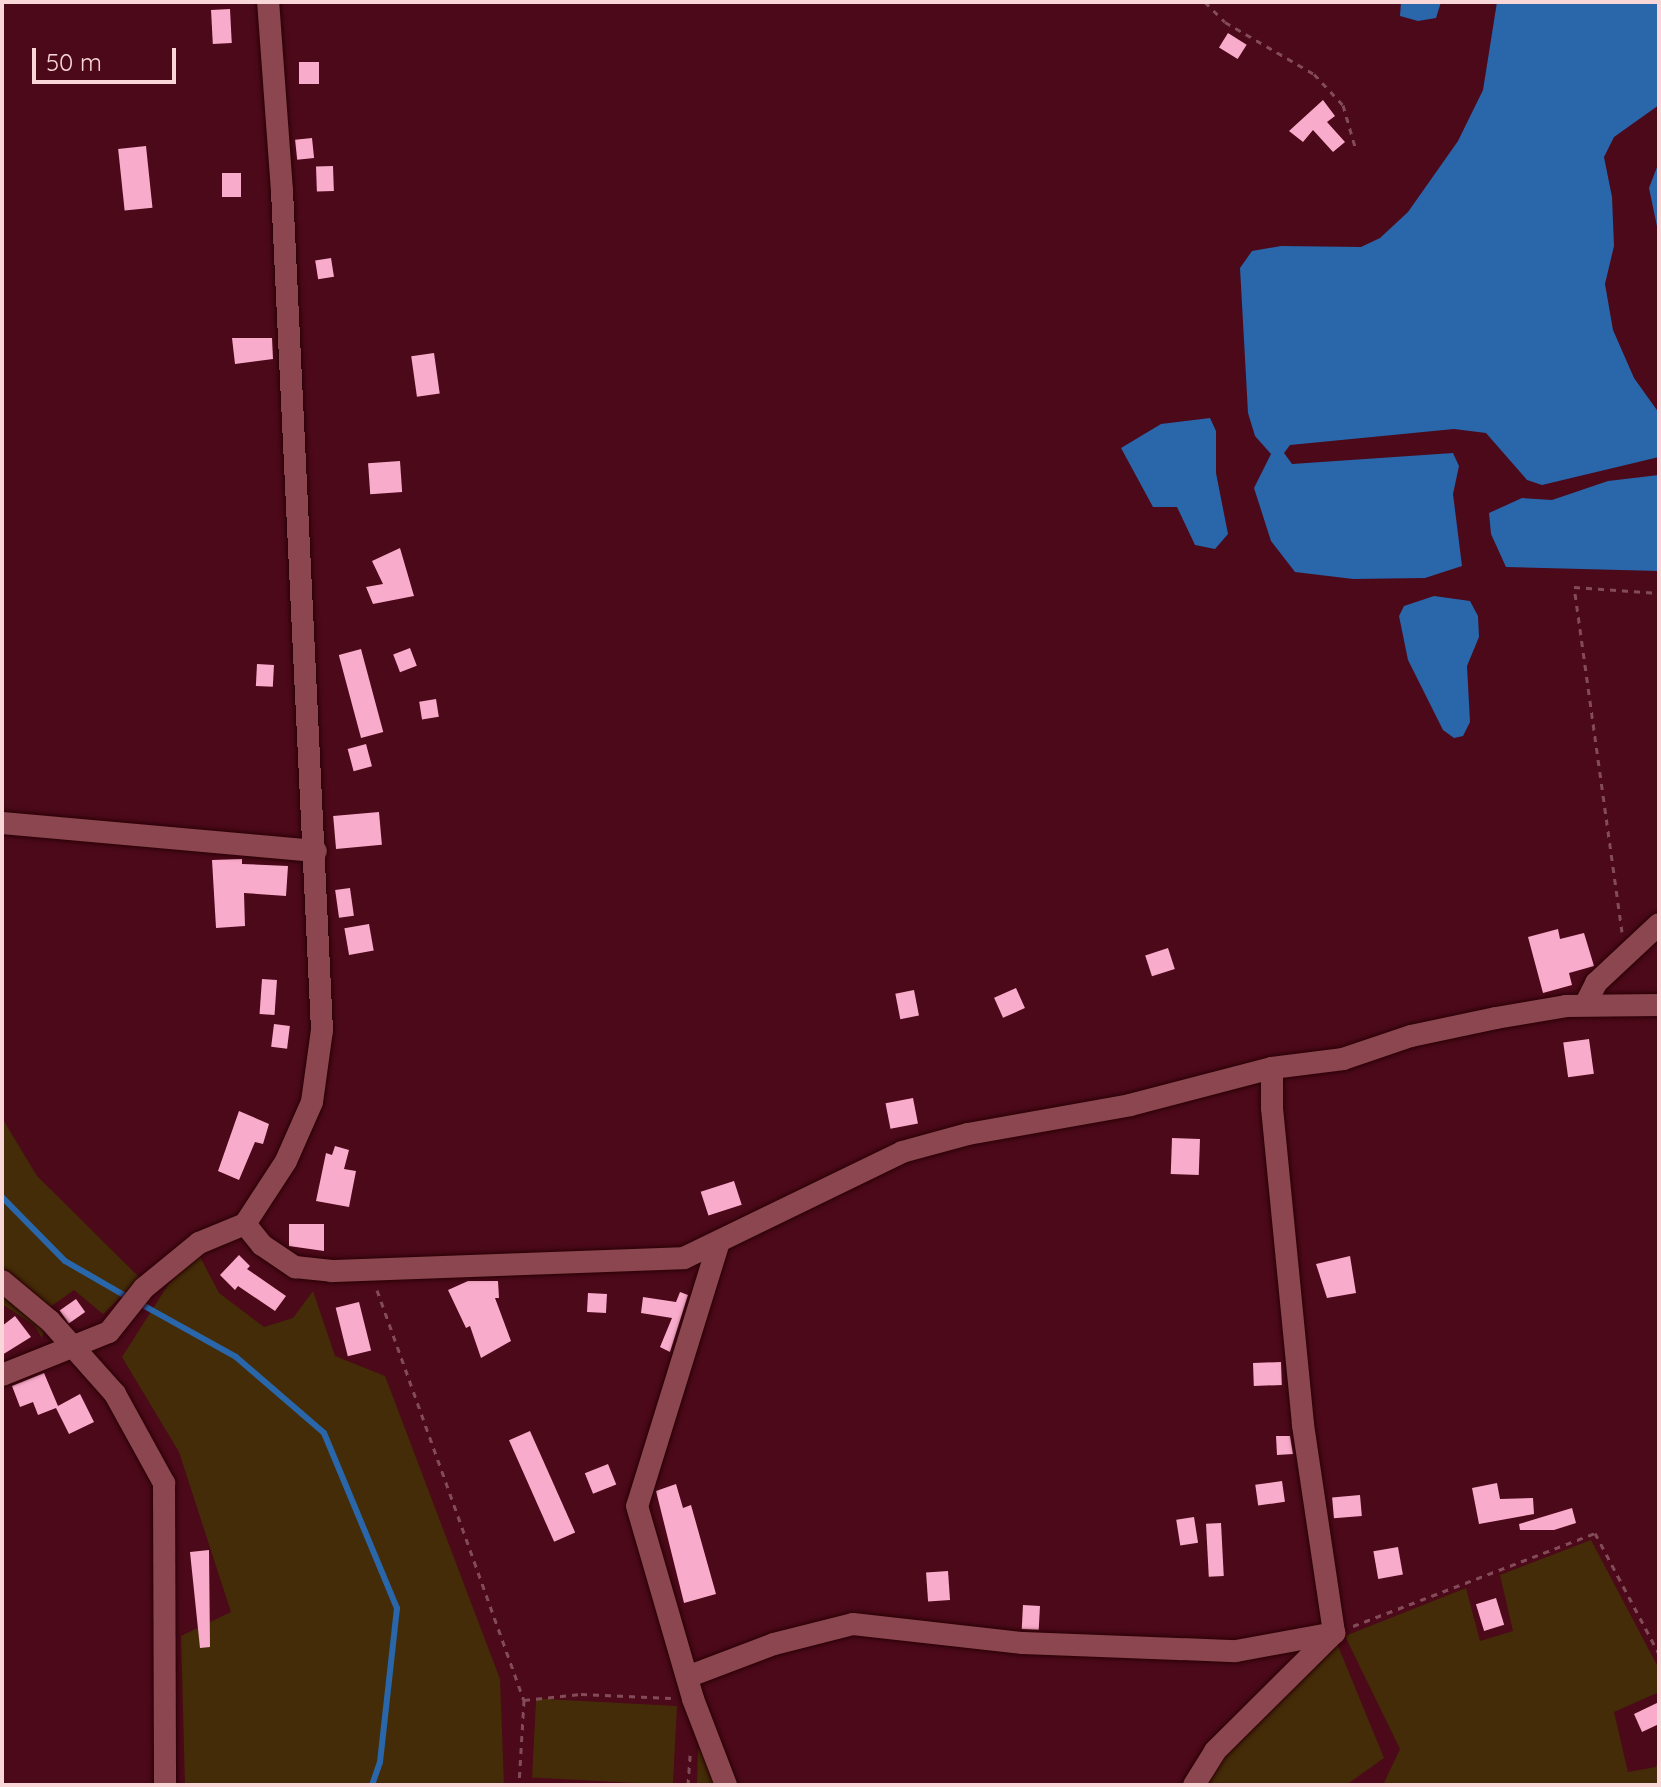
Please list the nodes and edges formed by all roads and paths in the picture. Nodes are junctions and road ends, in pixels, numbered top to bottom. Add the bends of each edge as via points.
1 (268, 2) edge
2 (1205, 2) edge
3 (1356, 150) dead end
4 (1659, 593) edge
5 (2, 823) edge
6 (316, 851) junction
7 (1659, 924) edge
8 (1625, 955) junction
9 (1585, 1005) junction
10 (1659, 1005) edge
11 (1272, 1068) junction
12 (245, 1224) junction
13 (718, 1245) junction
14 (370, 1270) junction
15 (2, 1281) edge
16 (74, 1347) junction
17 (2, 1375) edge
18 (1334, 1633) junction
19 (1659, 1654) edge
20 (690, 1688) junction
21 (524, 1700) junction
22 (690, 1742) dead end
23 (165, 1785) edge
24 (519, 1785) edge
25 (688, 1785) edge
26 (726, 1785) edge
27 (1194, 1785) edge

1 - 6 street
2 - 3 path via 1225,22 1314,74 1343,105
4 - 8 path via 1574,587
5 - 6 street
6 - 12 street via 322,1030 312,1102 286,1161
7 - 8 street
8 - 9 street via 1596,983
9 - 10 street
9 - 11 street via 1411,1036 1343,1059
11 - 13 street via 1130,1105 968,1134 902,1152
11 - 18 street via 1303,1425
12 - 14 street via 262,1245 295,1267
12 - 16 street via 199,1243 144,1288 109,1332
13 - 14 street via 684,1258 494,1261
13 - 20 street via 637,1506
14 - 21 path
15 - 16 street
16 - 17 street
16 - 23 street via 115,1394 164,1483
18 - 19 path via 1595,1533
18 - 20 street via 1236,1651 1023,1643 853,1624 774,1644
18 - 27 street via 1215,1751
20 - 21 path
20 - 26 street
21 - 24 path
22 - 25 path

